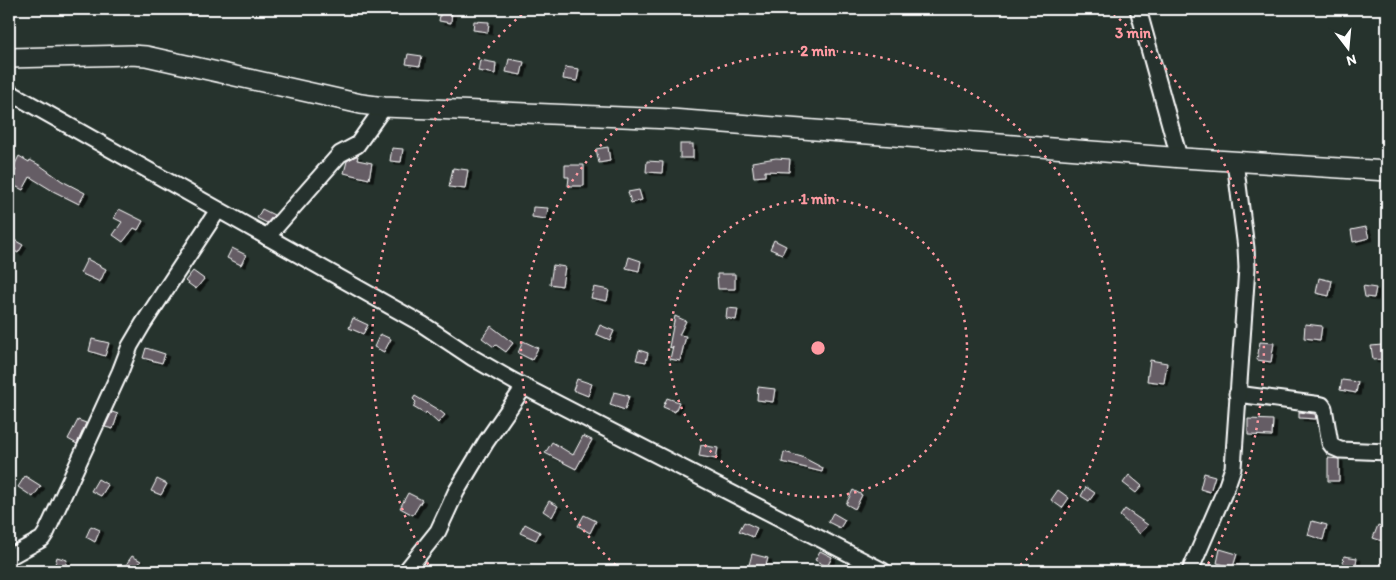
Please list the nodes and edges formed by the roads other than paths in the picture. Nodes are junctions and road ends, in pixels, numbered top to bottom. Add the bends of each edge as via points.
1 (1138, 9) edge
2 (9, 58) edge
3 (9, 92) edge
4 (384, 107) junction
5 (1179, 157) junction
6 (1235, 161) junction
7 (1387, 171) edge
8 (218, 210) junction
9 (267, 237) junction
10 (524, 387) junction
11 (1237, 394) junction
12 (1387, 452) edge
13 (9, 557) edge
14 (406, 571) edge
15 (883, 571) edge
16 (1190, 571) edge

1 - 5 street
2 - 4 street via 146,56
3 - 8 street
4 - 5 street via 671,119
4 - 9 street via 357,145 340,154
5 - 6 street
6 - 7 street
6 - 11 street via 1247,268
8 - 9 street
8 - 13 street via 130,346 46,533 42,539
9 - 10 street via 422,324
10 - 14 street via 456,492 438,531
10 - 15 street
11 - 12 street via 1322,405 1333,447
11 - 16 street via 1232,468

